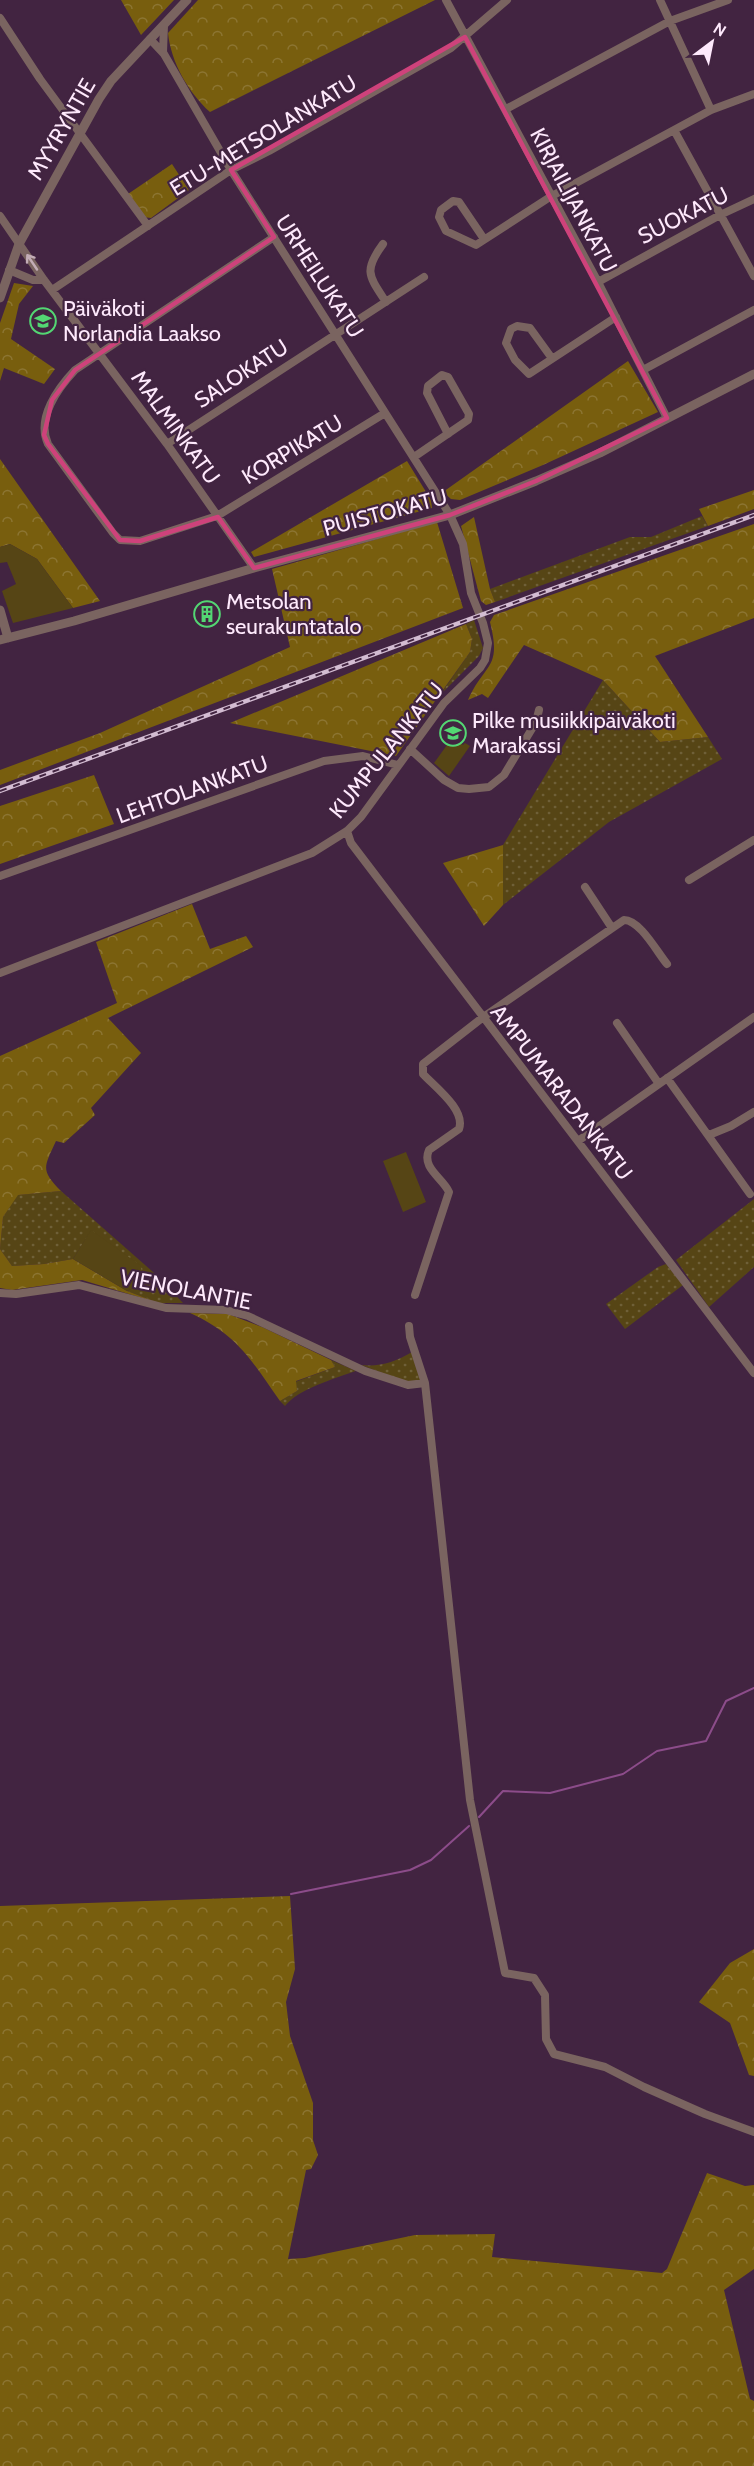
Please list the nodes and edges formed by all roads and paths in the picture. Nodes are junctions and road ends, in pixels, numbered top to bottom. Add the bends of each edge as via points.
1 (187, 0) edge
2 (446, 0) edge
3 (507, 0) edge
4 (660, 0) edge
5 (728, 0) edge
6 (0, 18) edge
7 (670, 21) junction
8 (164, 25) junction
9 (465, 38) junction
10 (150, 39) junction
11 (164, 54) junction
12 (754, 94) edge
13 (506, 109) junction
14 (711, 110) junction
15 (674, 130) junction
16 (79, 132) junction
17 (231, 170) junction
18 (550, 197) junction
19 (754, 199) edge
20 (720, 215) junction
21 (0, 216) edge
22 (148, 226) junction
23 (274, 237) junction
24 (484, 239) junction
25 (20, 244) junction
26 (383, 244) dead end
27 (9, 270) junction
28 (754, 276) edge
29 (424, 277) dead end
30 (44, 280) junction
31 (598, 282) junction
32 (52, 290) junction
33 (0, 298) edge
34 (386, 302) junction
35 (754, 310) edge
36 (616, 317) junction
37 (336, 334) junction
38 (100, 353) junction
39 (551, 357) junction
40 (643, 370) junction
41 (754, 374) edge
42 (385, 413) junction
43 (667, 418) junction
44 (448, 434) junction
45 (167, 444) junction
46 (414, 457) junction
47 (217, 516) junction
48 (450, 516) junction
49 (254, 568) junction
50 (0, 610) edge
51 (4, 639) edge
52 (539, 710) dead end
53 (410, 749) junction
54 (398, 765) junction
55 (347, 831) junction
56 (754, 840) edge
57 (0, 876) edge
58 (689, 880) dead end
59 (585, 887) dead end
60 (612, 928) junction
61 (667, 964) dead end
62 (0, 972) edge
63 (754, 1017) edge
64 (482, 1018) junction
65 (617, 1023) dead end
66 (668, 1078) junction
67 (659, 1084) junction
68 (753, 1114) edge
69 (709, 1135) junction
70 (578, 1141) junction
71 (750, 1194) dead end
72 (0, 1293) edge
73 (415, 1295) dead end
74 (409, 1326) dead end
75 (754, 1373) edge
76 (425, 1383) junction
77 (754, 2132) edge

1 - 8 street, MYYRYNTIE
2 - 9 street, KIRJAILIJANKATU
3 - 9 street, ETU-METSOLANKATU
4 - 7 street
5 - 7 street
6 - 16 street
7 - 13 street
7 - 14 street
8 - 10 street, MYYRYNTIE
8 - 11 street
9 - 13 street, KIRJAILIJANKATU
9 - 17 street, ETU-METSOLANKATU
10 - 11 street, URHEILUKATU
10 - 16 street, MYYRYNTIE via 111,81
11 - 17 street, URHEILUKATU
12 - 14 street
13 - 18 street, KIRJAILIJANKATU
14 - 15 street
15 - 18 street
15 - 20 street
16 - 22 street
16 - 25 street, MYYRYNTIE
17 - 22 street, ETU-METSOLANKATU
17 - 23 street, URHEILUKATU
18 - 24 street
18 - 31 street, KIRJAILIJANKATU
19 - 20 street, SUOKATU
20 - 28 street
20 - 31 street, SUOKATU
21 - 25 street, MALMINKATU
22 - 32 street, ETU-METSOLANKATU
23 - 37 street, URHEILUKATU
23 - 38 street, KORPIKATU
24 - 24 street via 476,245 446,231 439,217 441,210 453,201 459,202
25 - 27 street, MYYRYNTIE
30 -> 25 street, MALMINKATU
26 - 34 street via 369,272
27 - 30 street via 33,280
27 - 33 street, MYYRYNTIE
29 - 34 street, SALOKATU
30 - 32 street, MALMINKATU
31 - 36 street, KIRJAILIJANKATU
32 - 38 street, MALMINKATU
34 - 37 street, SALOKATU
35 - 40 street
36 - 39 street
36 - 40 street, KIRJAILIJANKATU
37 - 42 street, URHEILUKATU
37 - 45 street, SALOKATU
38 - 45 street, MALMINKATU
38 - 47 street, KORPIKATU via 75,370 52,400 44,435 54,453 120,540 140,541
39 - 39 street via 529,374 506,343 511,329 530,328
40 - 43 street, KIRJAILIJANKATU
41 - 43 street, PUISTOKATU
42 - 46 street, URHEILUKATU
42 - 47 street, KORPIKATU
43 - 48 street, PUISTOKATU via 536,482
44 - 44 street via 468,420 469,414 448,377 442,375 428,386 427,393
44 - 46 street
45 - 47 street, MALMINKATU
46 - 48 street, URHEILUKATU
47 - 49 street, MALMINKATU
48 - 49 street, PUISTOKATU
48 - 53 street, KUMPULANKATU via 463,544 471,593 483,622 488,651 480,668 447,700
49 - 51 street, PUISTOKATU
50 - 51 street
52 - 53 street via 504,776 489,787 458,788
53 - 54 street, KUMPULANKATU
54 - 55 street, KUMPULANKATU
54 - 57 street, LEHTOLANKATU via 363,756 324,761
55 - 62 street, KUMPULANKATU via 312,852
55 - 64 street, AMPUMARADANKATU via 351,843
56 - 58 street
59 - 60 street
60 - 61 street via 630,920
60 - 64 street
63 - 66 street
64 - 70 street, AMPUMARADANKATU
64 - 73 street via 423,1064 423,1074 461,1117 461,1124 427,1155 429,1167 448,1192
65 - 67 street
66 - 67 street
66 - 69 street
67 - 70 street
68 - 69 street
69 - 71 street
70 - 75 street, AMPUMARADANKATU
72 - 76 street, VIENOLANTIE via 79,1285 166,1308 226,1310 248,1316 365,1371 408,1385
74 - 76 street
76 - 77 street via 473,1818 505,1973 534,1978 545,1995 546,2038 554,2054 605,2067 705,2114

